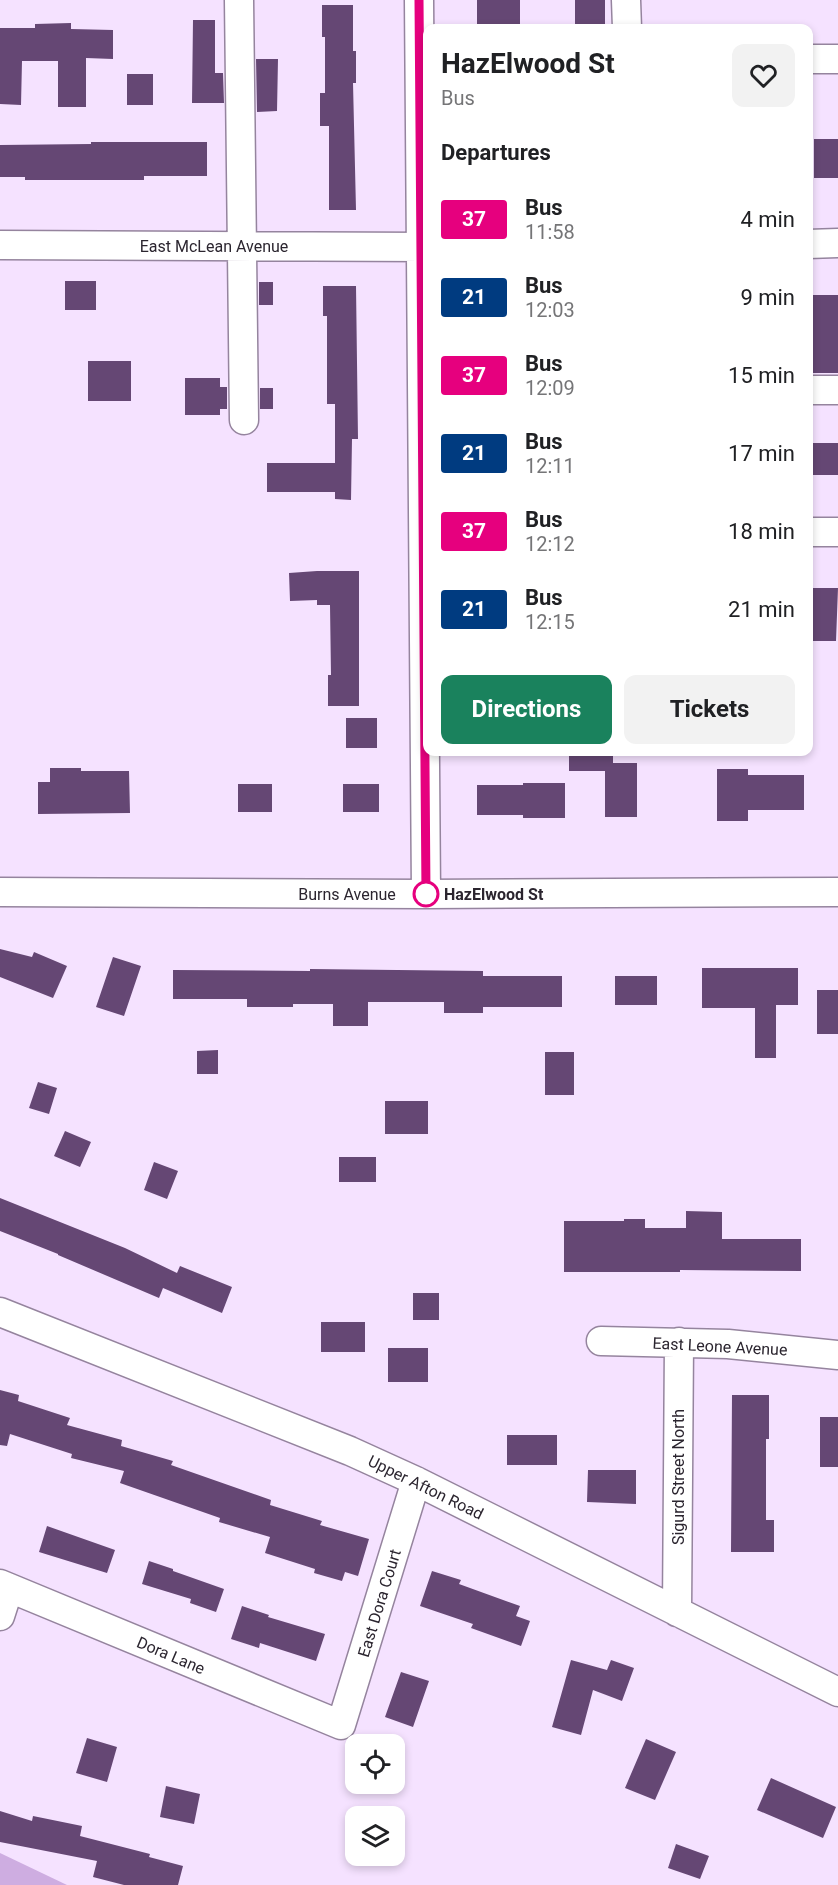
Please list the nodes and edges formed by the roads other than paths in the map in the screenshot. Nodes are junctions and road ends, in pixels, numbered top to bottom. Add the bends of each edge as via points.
1 (239, 0) edge
2 (419, 0) edge
3 (626, 0) edge
4 (627, 24) edge
5 (813, 59) edge
6 (838, 59) edge
7 (423, 198) edge
8 (838, 243) edge
9 (813, 244) edge
10 (0, 245) edge
11 (241, 247) junction
12 (423, 247) edge
13 (813, 390) edge
14 (838, 390) edge
15 (244, 420) dead end
16 (813, 532) edge
17 (838, 532) edge
18 (426, 756) edge
19 (0, 892) edge
20 (838, 892) edge
21 (426, 894) junction
22 (0, 1312) edge
23 (601, 1341) dead end
24 (679, 1342) junction
25 (838, 1355) edge
26 (417, 1481) junction
27 (5, 1586) edge
28 (677, 1612) junction
29 (0, 1616) edge
30 (838, 1692) edge
31 (341, 1725) joint

1 - 11 street
2 - 7 street
3 - 4 street
5 - 6 street
8 - 9 street
10 - 11 street, East McLean Avenue
11 - 12 street, East McLean Avenue
11 - 15 street
13 - 14 street
16 - 17 street
18 - 21 street
19 - 21 street, Burns Avenue
20 - 21 street, Burns Avenue
22 - 26 street, Upper Afton Road via 350,1450
23 - 24 street, East Leone Avenue
24 - 25 street, East Leone Avenue
24 - 28 street, Sigurd Street North
26 - 28 street, Upper Afton Road
26 - 31 street, East Dora Court
27 - 29 street
27 - 31 street, Dora Lane
28 - 30 street, Upper Afton Road

